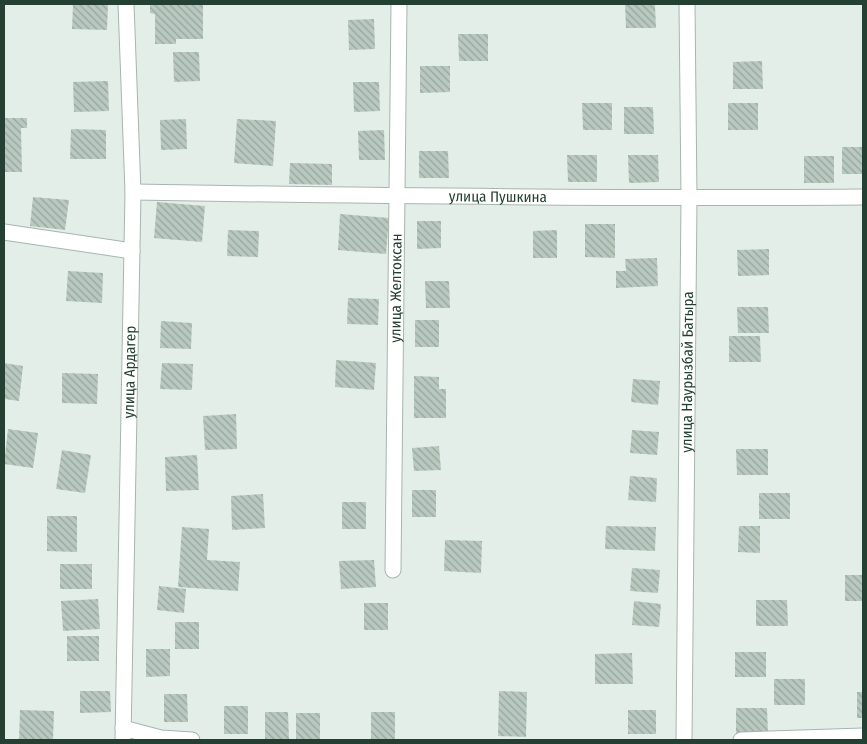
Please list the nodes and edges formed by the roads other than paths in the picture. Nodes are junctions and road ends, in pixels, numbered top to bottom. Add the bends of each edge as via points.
1 (126, 4) edge
2 (399, 4) edge
3 (687, 4) edge
4 (133, 192) junction
5 (397, 196) junction
6 (863, 197) edge
7 (689, 198) junction
8 (4, 232) edge
9 (132, 251) junction
10 (393, 570) dead end
11 (123, 734) edge
12 (863, 736) edge
13 (192, 740) edge
14 (684, 740) edge
15 (741, 740) edge

1 - 4 street, улица Ардагер
2 - 5 street, улица Желтоксан
3 - 7 street, улица Наурызбай Батыра
4 - 5 street, улица Пушкина
4 - 9 street, улица Ардагер
5 - 7 street, улица Пушкина
5 - 10 street, улица Желтоксан
6 - 7 street, улица Пушкина
7 - 14 street, улица Наурызбай Батыра
8 - 9 street
9 - 11 street, улица Ардагер
11 - 13 street
12 - 15 street

